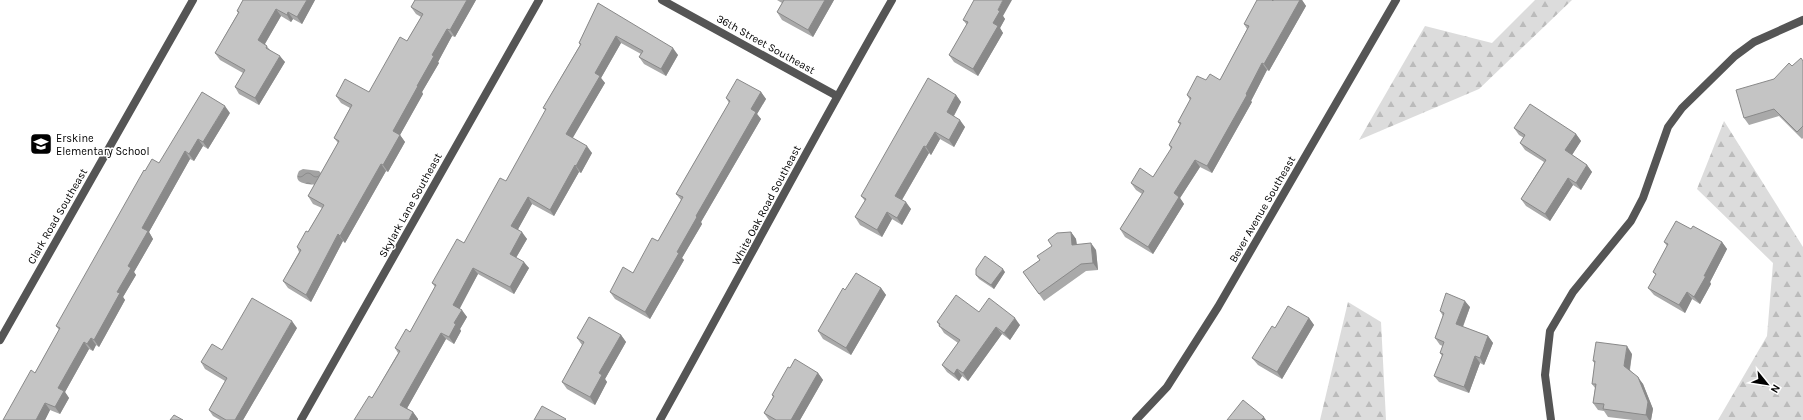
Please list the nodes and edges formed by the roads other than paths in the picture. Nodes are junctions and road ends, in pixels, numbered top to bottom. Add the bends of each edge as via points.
1 (193, 0) edge
2 (539, 0) edge
3 (662, 0) edge
4 (892, 0) edge
5 (1396, 0) edge
6 (1803, 20) edge
7 (837, 96) junction
8 (0, 340) edge
9 (301, 420) edge
10 (660, 420) edge
11 (1136, 420) edge
12 (1551, 420) edge

1 - 8 street, Clark Road Southeast
2 - 9 street, Skylark Lane Southeast
3 - 7 street, 36th Street Southeast
4 - 7 street, White Oak Road Southeast
5 - 11 street, Bever Avenue Southeast via 1218,307 1167,388
6 - 12 street via 1754,42 1735,56 1682,108 1668,126 1643,198 1631,221 1573,292 1550,331 1545,375
7 - 10 street, White Oak Road Southeast

